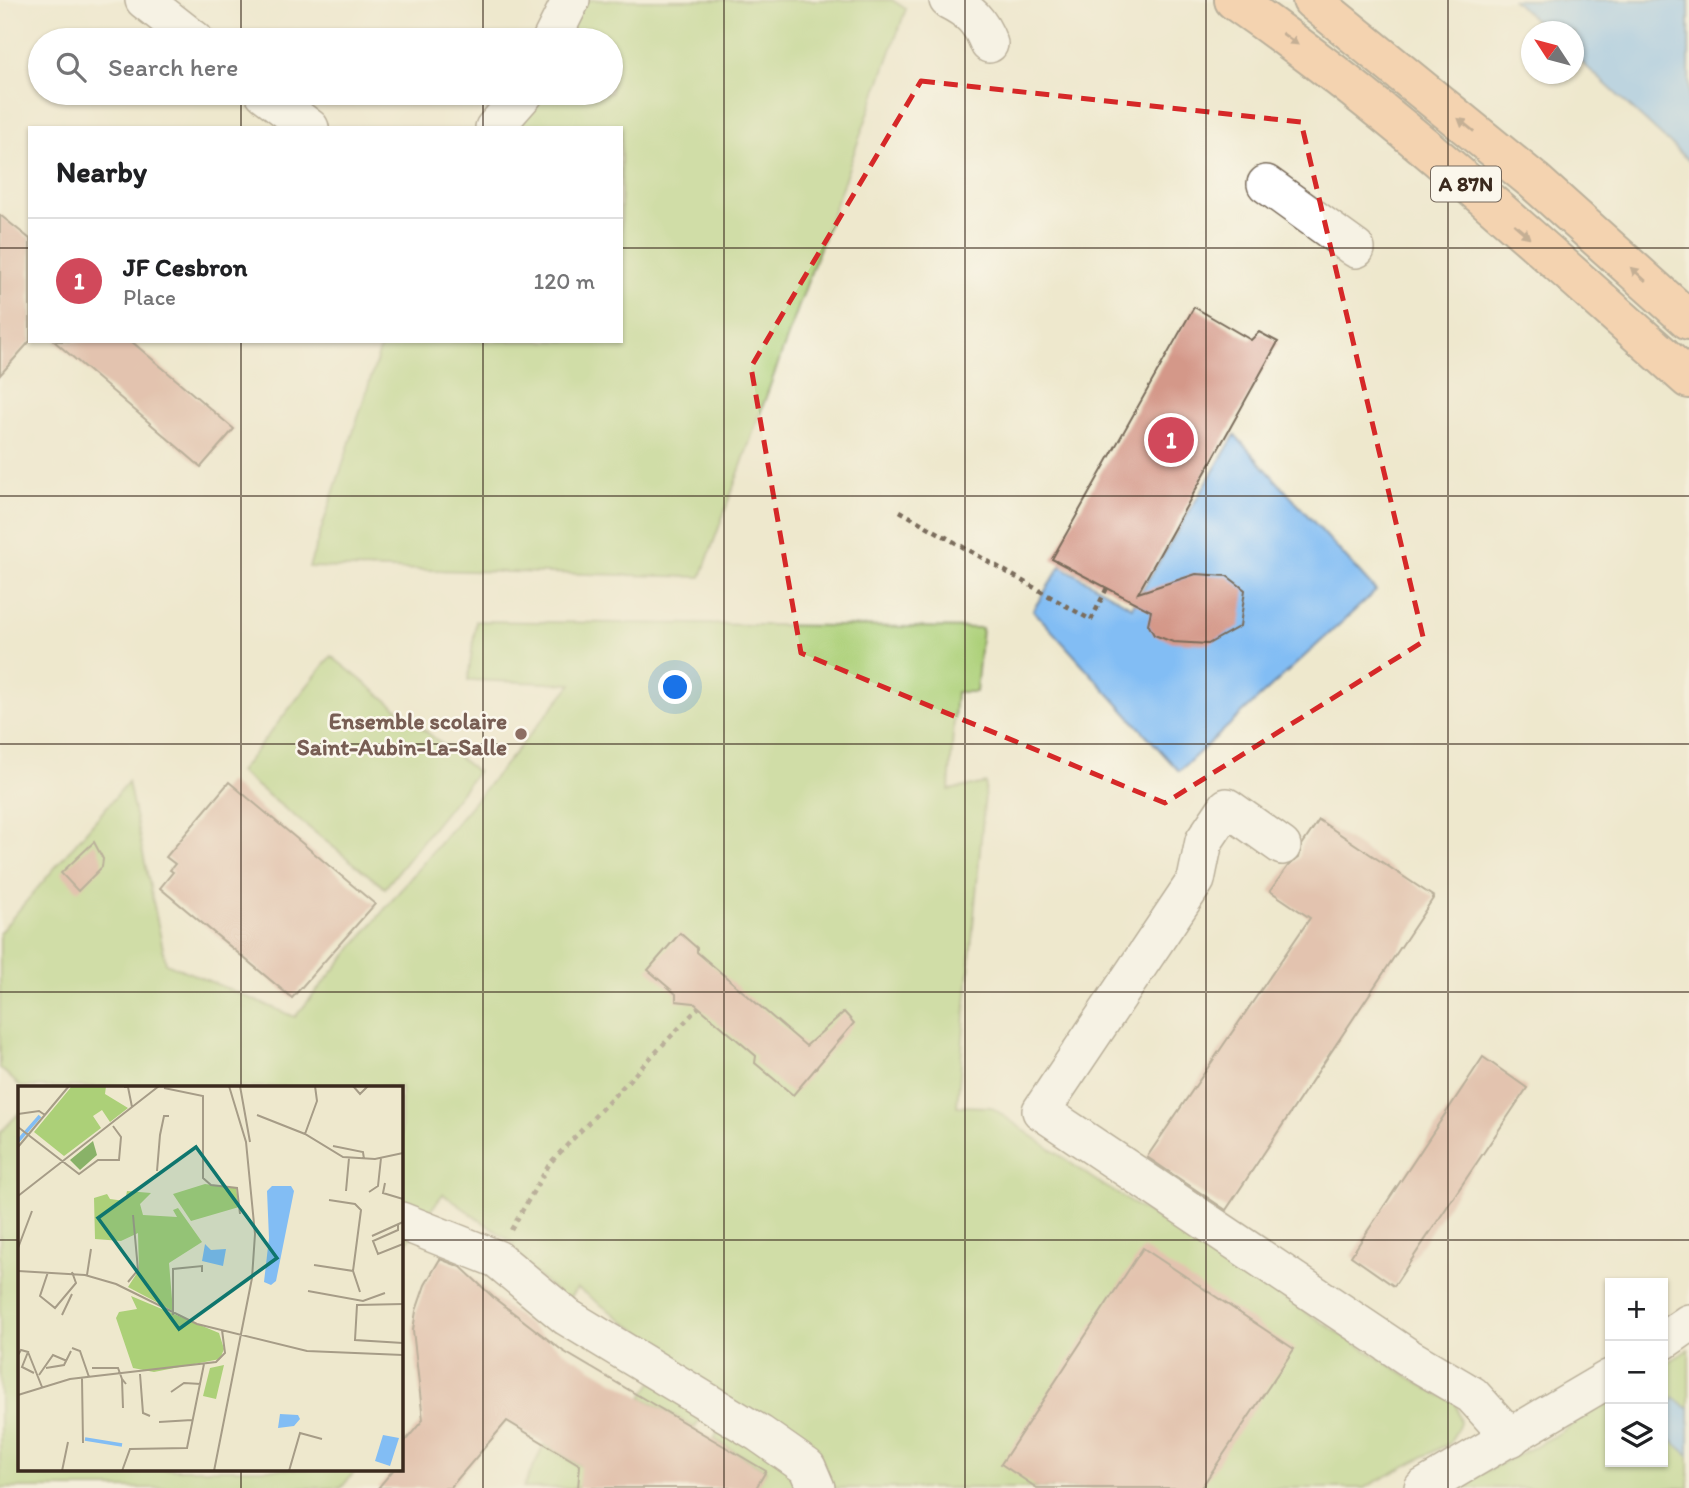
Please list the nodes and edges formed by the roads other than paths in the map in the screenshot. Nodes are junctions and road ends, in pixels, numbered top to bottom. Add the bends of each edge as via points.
1 (144, 0) edge
2 (571, 0) edge
3 (948, 0) edge
4 (1234, 0) edge
5 (1312, 0) edge
6 (180, 28) edge
7 (557, 28) edge
8 (989, 44) dead end
9 (280, 105) edge
10 (514, 105) edge
11 (307, 126) edge
12 (496, 126) edge
13 (1266, 184) dead end
14 (1356, 249) dead end
15 (1689, 320) edge
16 (1689, 379) edge
17 (1282, 846) dead end
18 (402, 1221) edge
19 (1689, 1323) edge
20 (1668, 1338) edge
21 (1605, 1381) edge
22 (1511, 1438) junction
23 (816, 1488) edge
24 (1423, 1488) edge

1 - 6 street
2 - 7 street
3 - 8 street via 981,23
4 -> 16 highway, A 87N via 1319,62
15 -> 5 highway, A 87N via 1534,181
9 - 11 street
10 - 12 street
13 - 14 street
17 - 22 street via 1227,807 1204,841 1196,880 1041,1111 1411,1359 1472,1395
18 - 23 street via 497,1259 567,1317 807,1466
19 - 20 street
21 - 22 street
22 - 24 street

